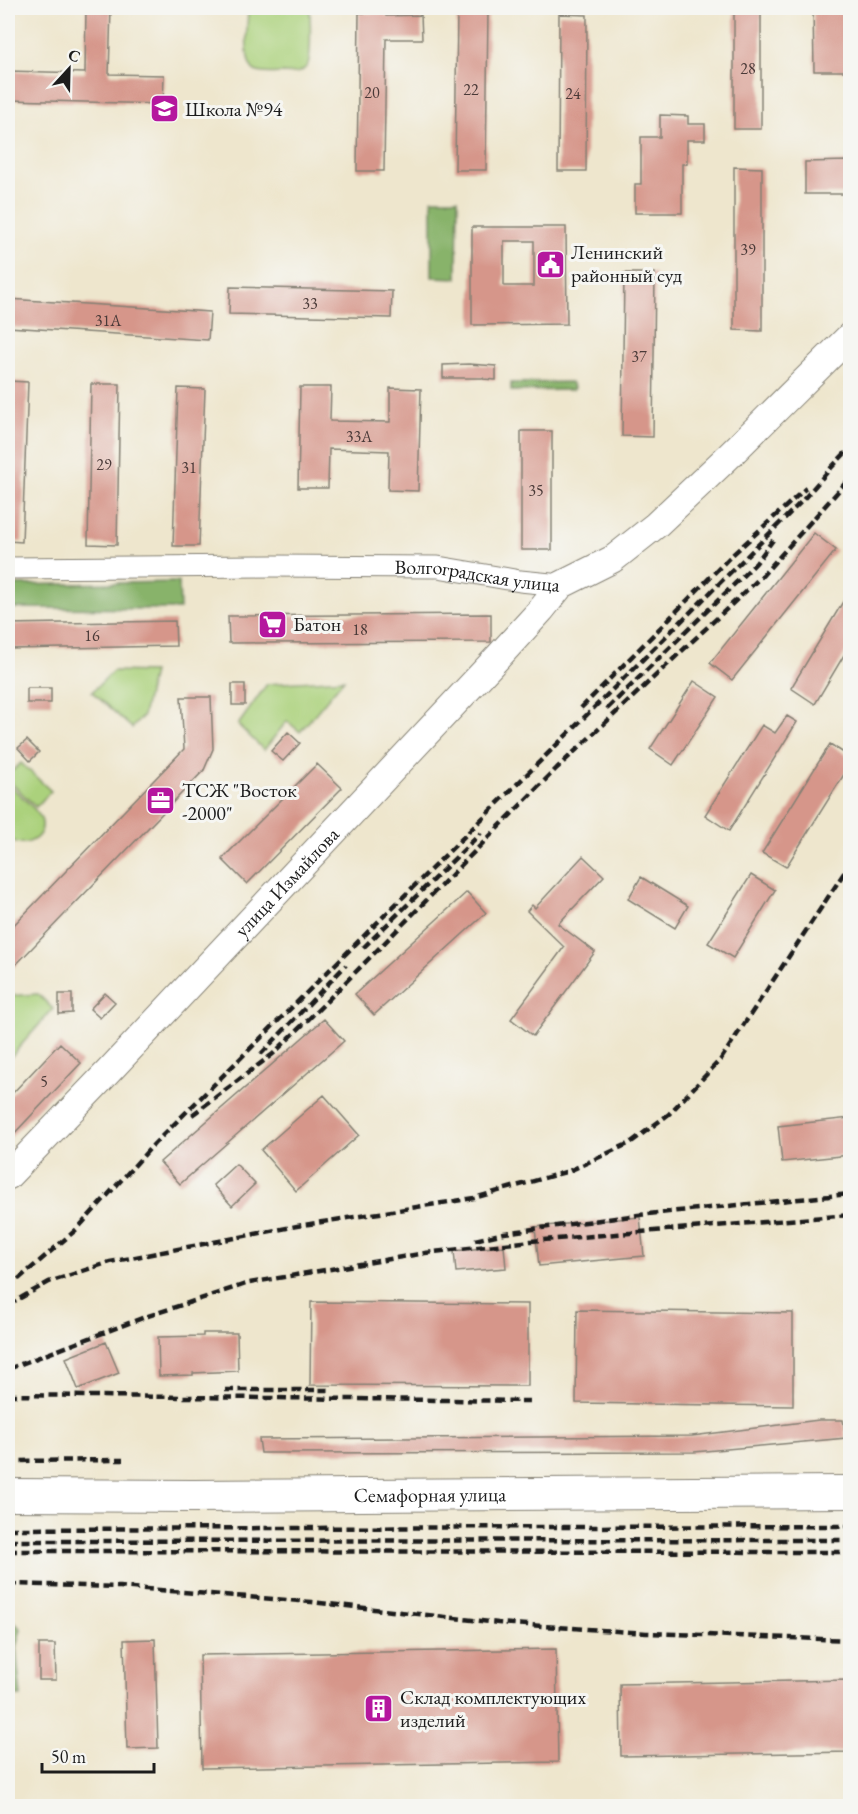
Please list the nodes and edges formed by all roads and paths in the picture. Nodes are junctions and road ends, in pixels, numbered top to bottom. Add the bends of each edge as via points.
1 (850, 336) edge
2 (8, 568) edge
3 (561, 585) junction
4 (8, 1176) edge
5 (850, 1492) edge
6 (8, 1495) edge

1 - 3 main road, Волгоградская улица via 656,525 613,559
2 - 3 street, Волгоградская улица via 438,567
3 - 4 main road, улица Измайлова
5 - 6 highway, Семафорная улица

